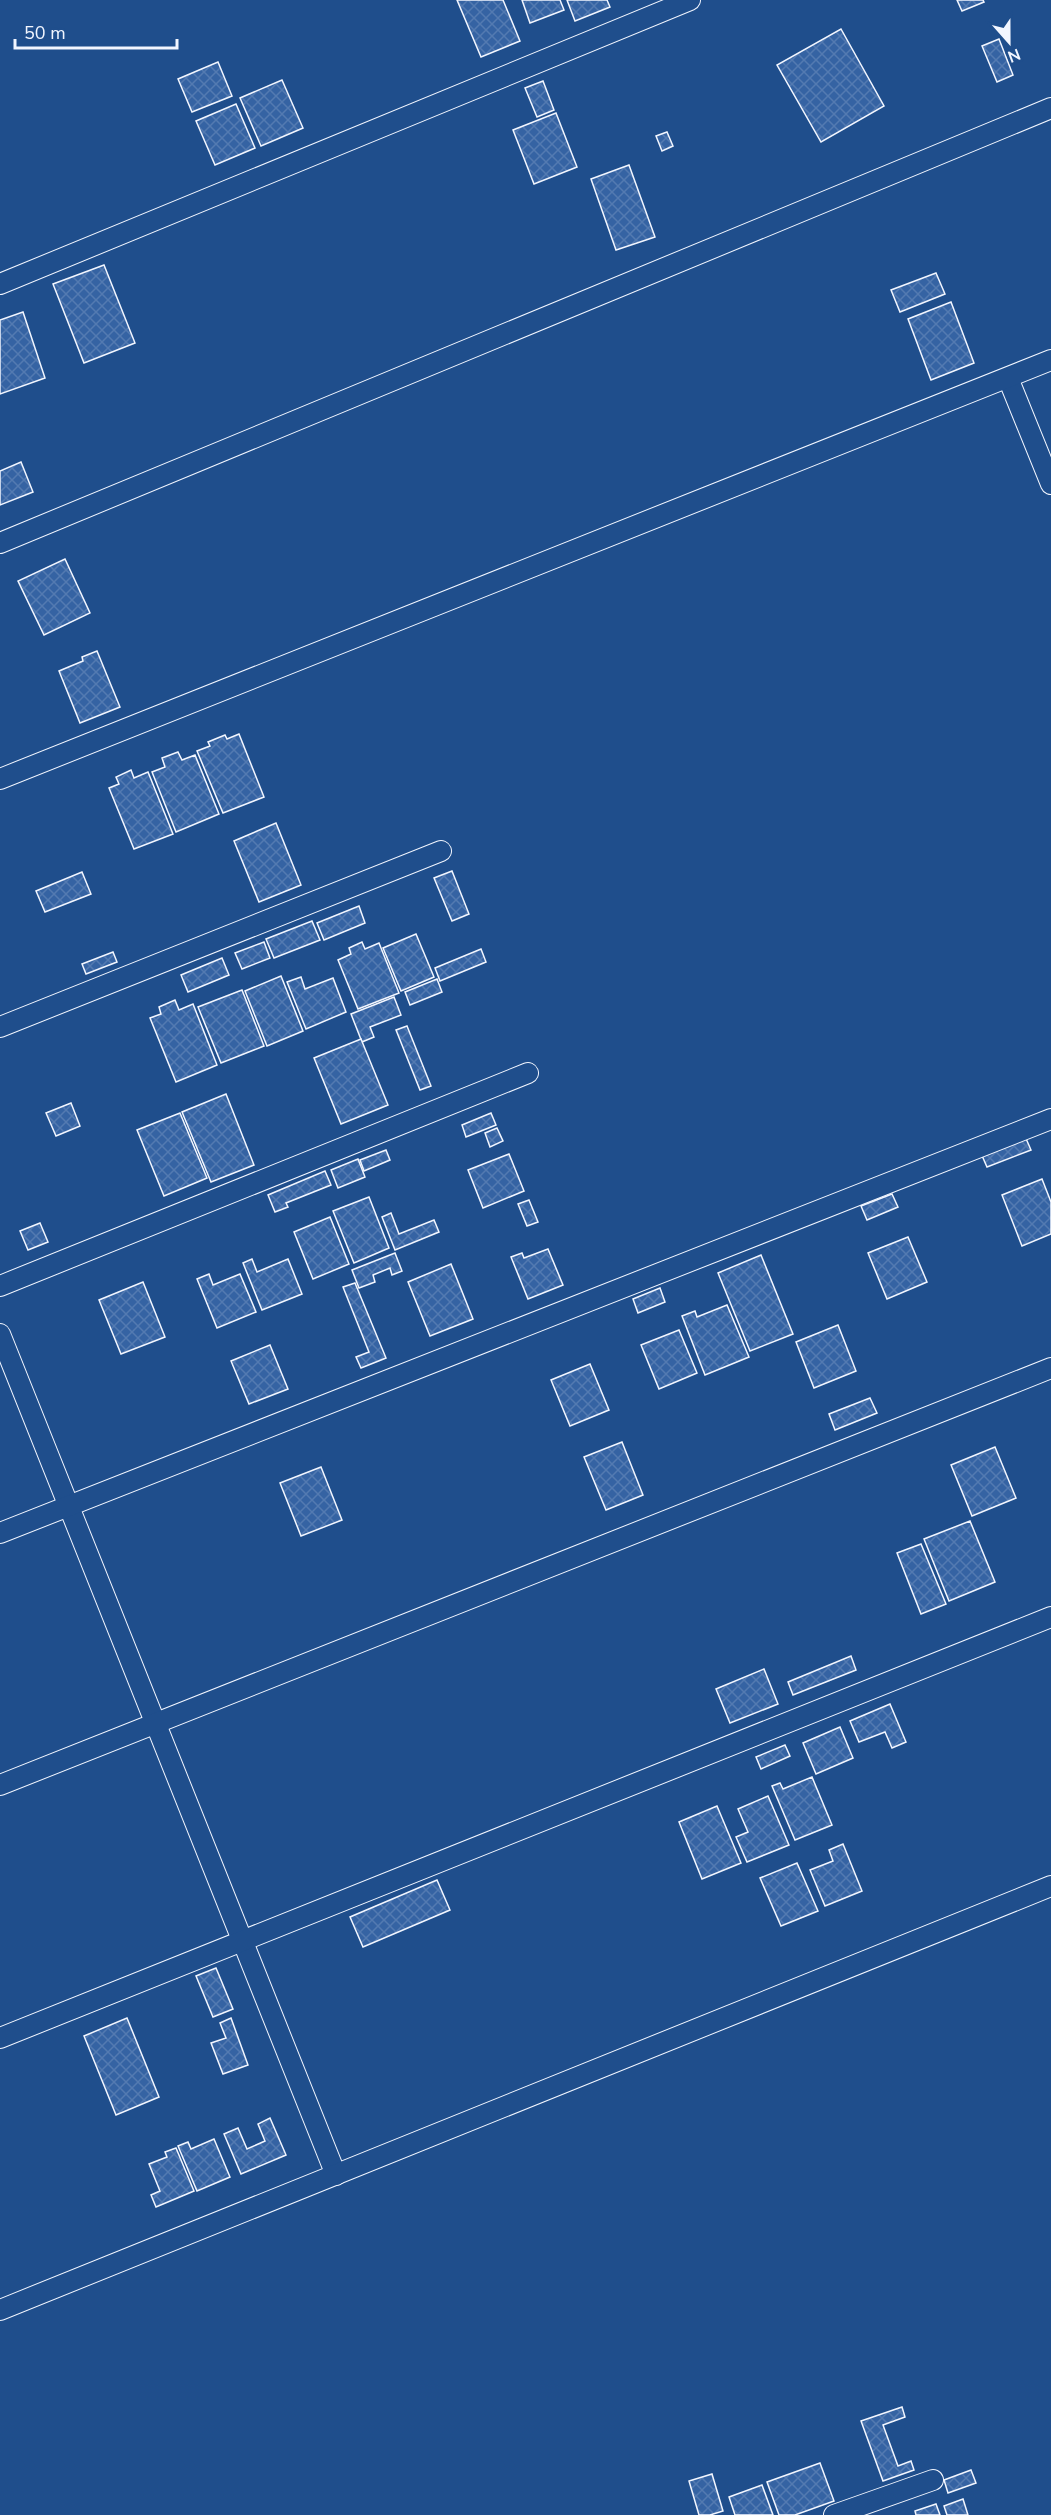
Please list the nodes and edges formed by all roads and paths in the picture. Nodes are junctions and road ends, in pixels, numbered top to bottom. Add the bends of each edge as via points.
1 (690, 0) edge
2 (1051, 108) edge
3 (0, 284) edge
4 (1051, 360) edge
5 (1008, 378) junction
6 (1051, 483) edge
7 (0, 543) edge
8 (0, 779) edge
9 (441, 851) dead end
10 (0, 1027) edge
11 (528, 1073) dead end
12 (1051, 1119) edge
13 (0, 1286) edge
14 (0, 1334) edge
15 (1051, 1368) edge
16 (69, 1506) junction
17 (0, 1533) edge
18 (1051, 1617) edge
19 (155, 1722) junction
20 (0, 1785) edge
21 (1051, 1886) edge
22 (243, 1942) junction
23 (0, 2038) edge
24 (336, 2175) junction
25 (0, 2310) edge
26 (933, 2480) dead end
27 (834, 2515) edge

1 - 3 street
2 - 7 street
4 - 5 street
5 - 6 street
5 - 8 street
9 - 10 street
11 - 13 street
12 - 16 street
14 - 16 street
15 - 19 street
16 - 17 street
16 - 19 street
18 - 22 street
19 - 20 street
19 - 22 street
21 - 24 street
22 - 23 street
22 - 24 street
24 - 25 street
26 - 27 street

